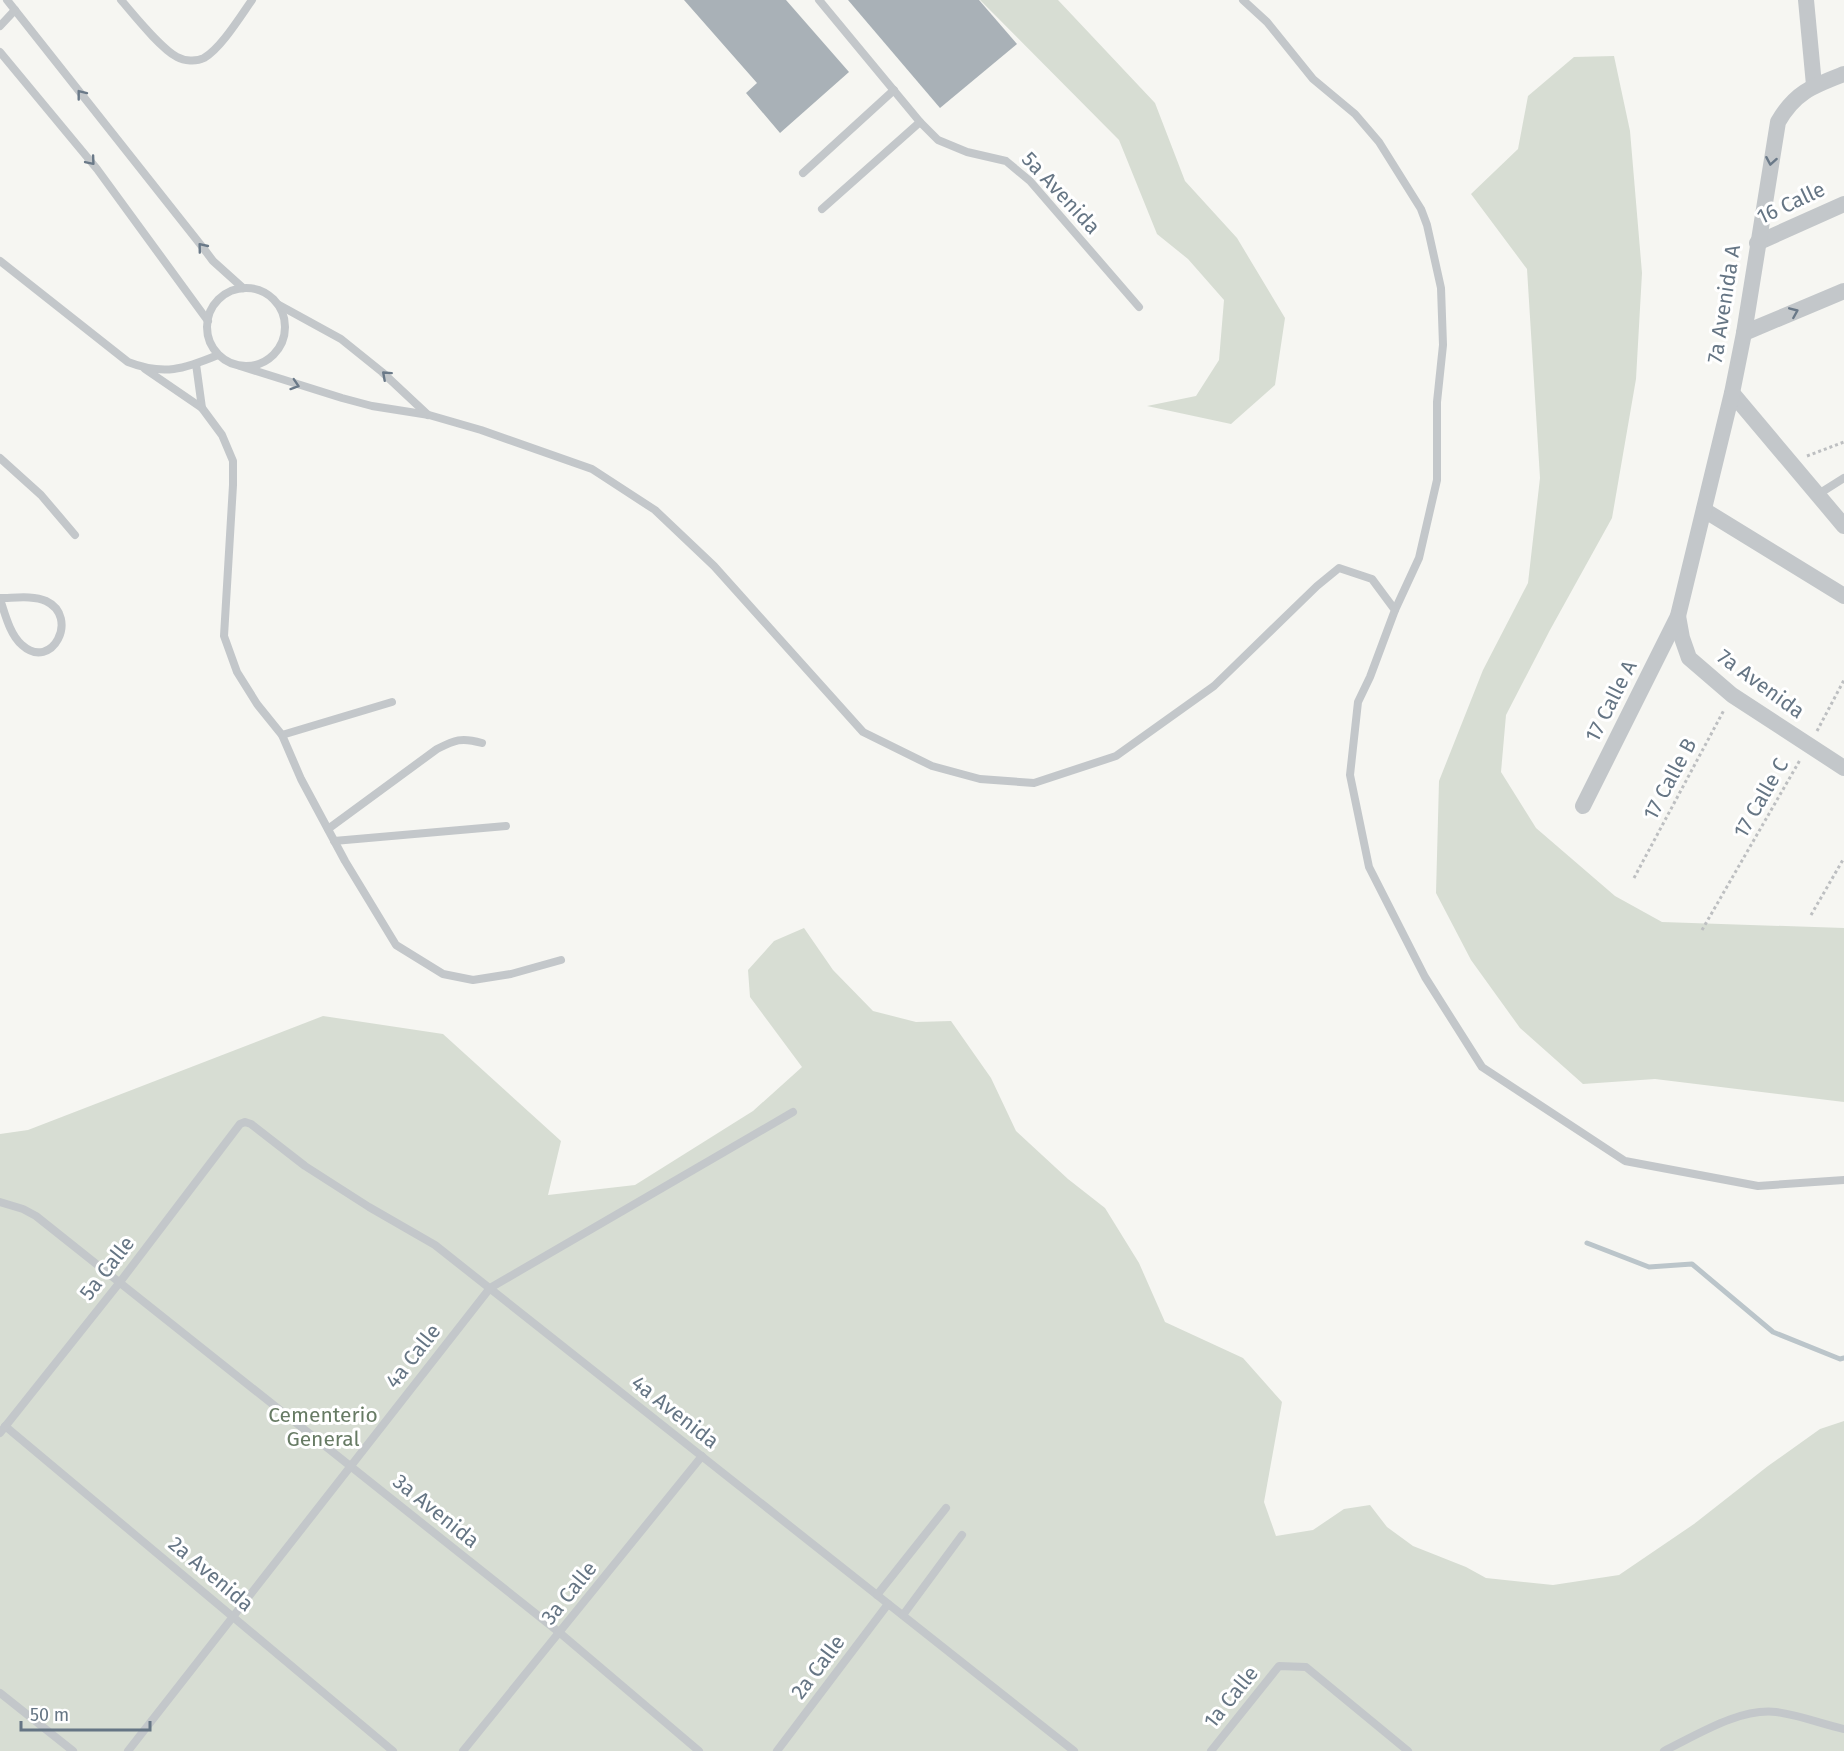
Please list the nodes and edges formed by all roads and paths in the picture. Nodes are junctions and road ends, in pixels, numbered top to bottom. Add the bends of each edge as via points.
1 (7, 0) edge
2 (121, 0) edge
3 (252, 0) edge
4 (819, 0) edge
5 (1243, 0) edge
6 (1806, 0) edge
7 (15, 10) junction
8 (0, 26) edge
9 (0, 52) edge
10 (1844, 74) edge
11 (1815, 85) junction
12 (894, 90) junction
13 (920, 122) junction
14 (803, 173) dead end
15 (1844, 204) edge
16 (822, 209) dead end
17 (1757, 243) junction
18 (0, 261) edge
19 (243, 288) junction
20 (1844, 291) edge
21 (279, 304) junction
22 (1139, 307) dead end
23 (208, 321) junction
24 (1744, 333) junction
25 (218, 355) junction
26 (196, 364) junction
27 (240, 366) junction
28 (145, 369) junction
29 (1732, 393) junction
30 (202, 408) junction
31 (429, 415) junction
32 (1844, 442) edge
33 (0, 458) edge
34 (1789, 463) junction
35 (1844, 478) edge
36 (1816, 495) junction
37 (1704, 510) junction
38 (1844, 526) edge
39 (75, 535) dead end
40 (1844, 596) edge
41 (0, 598) edge
42 (1395, 610) junction
43 (1678, 616) junction
44 (1844, 680) edge
45 (1732, 695) junction
46 (392, 702) dead end
47 (282, 735) junction
48 (482, 743) dead end
49 (1809, 746) junction
50 (1844, 768) edge
51 (1583, 806) dead end
52 (506, 826) dead end
53 (328, 829) junction
54 (334, 841) junction
55 (1844, 858) edge
56 (1634, 878) dead end
57 (1811, 915) dead end
58 (1702, 930) dead end
59 (561, 960) dead end
60 (793, 1112) dead end
61 (240, 1124) joint
62 (1844, 1180) edge
63 (0, 1202) edge
64 (120, 1282) junction
65 (490, 1288) junction
66 (2, 1430) edge
67 (702, 1456) junction
68 (350, 1466) junction
69 (946, 1508) dead end
70 (962, 1535) dead end
71 (877, 1595) junction
72 (888, 1604) junction
73 (903, 1615) junction
74 (233, 1616) junction
75 (560, 1633) junction
76 (0, 1693) edge
77 (1844, 1730) edge
78 (73, 1751) edge
79 (128, 1751) edge
80 (393, 1751) edge
81 (463, 1751) edge
82 (699, 1751) edge
83 (777, 1751) edge
84 (1074, 1751) edge
85 (1211, 1751) edge
86 (1408, 1751) edge
87 (1664, 1751) edge

1 - 7 lane
2 - 3 lane via 168,51 179,59 195,61 212,51
4 - 12 lane, 5a Avenida
5 - 42 lane via 1267,22 1313,79 1355,114 1378,142 1427,225 1442,300 1437,480 1419,558
6 - 11 street
7 - 8 lane
19 -> 7 lane via 213,261
9 -> 23 lane via 97,169
10 - 11 street
11 -> 17 street, 7a Avenida A via 1787,106 1778,122
12 - 13 lane, 5a Avenida
12 - 14 lane
13 - 16 lane
13 - 22 lane, 5a Avenida via 938,140 1006,161 1030,182
15 - 17 street, 16 Calle
17 - 24 street, 7a Avenida A
18 - 28 lane via 128,362
19 - 21 lane via 257,289
19 - 23 lane via 219,299
24 -> 20 street
21 - 27 lane via 286,331 282,344 264,363
31 -> 21 lane via 341,339
23 - 25 lane via 207,333
24 - 29 street, 7a Avenida A
25 - 26 lane
25 - 27 lane
26 - 28 lane via 166,370
26 - 30 lane
27 -> 31 lane via 372,406
28 - 30 lane
29 - 34 street
29 - 37 street, 7a Avenida A
30 - 47 lane via 222,435 233,461 224,636 237,672
31 - 42 lane via 592,469 655,510 714,566 863,732 932,766 980,779 1034,783 1116,756 1214,686 1339,568 1372,579
32 - 34 path
33 - 39 lane via 41,495
34 - 36 street
35 - 36 lane
36 - 38 street
37 - 40 street
37 - 43 street, 7a Avenida A
41 - 41 lane via 34,598 55,607 62,629 51,649 40,653 23,646
42 - 62 lane via 1358,702 1350,775 1369,867 1425,977 1482,1066 1625,1161 1758,1186
43 - 45 street, 7a Avenida via 1689,658
43 - 51 street, 17 Calle A
44 - 49 path, 17 Calle C
45 - 49 street, 7a Avenida
45 - 56 path, 17 Calle B
46 - 47 lane
47 - 53 lane
48 - 53 lane via 456,740 436,749
49 - 50 street, 7a Avenida
49 - 58 path, 17 Calle C
52 - 54 lane
53 - 54 lane
54 - 59 lane via 396,945 443,974 473,980
55 - 57 path
60 - 65 lane, 4a Calle
61 - 64 lane, 5a Calle
61 - 65 lane, 4a Avenida via 251,1124 305,1166 435,1245
63 - 64 lane, 3a Avenida via 36,1216
64 - 66 lane, 5a Calle
64 - 68 lane, 3a Avenida
65 - 67 lane, 4a Avenida
65 - 68 lane, 4a Calle
66 - 74 lane, 2a Avenida
67 - 71 lane, 4a Avenida
67 - 75 lane, 3a Calle
68 - 74 lane, 4a Calle
68 - 75 lane, 3a Avenida
69 - 71 lane
70 - 73 lane
71 - 72 lane, 4a Avenida
72 - 73 lane, 4a Avenida
72 - 83 lane, 2a Calle
73 - 84 lane, 4a Avenida
74 - 79 lane, 4a Calle
74 - 80 lane, 2a Avenida
75 - 81 lane, 3a Calle
75 - 82 lane, 3a Avenida
76 - 78 lane
77 - 87 lane via 1777,1712 1757,1712 1739,1716
85 - 86 lane, 1a Calle via 1279,1666 1306,1667

